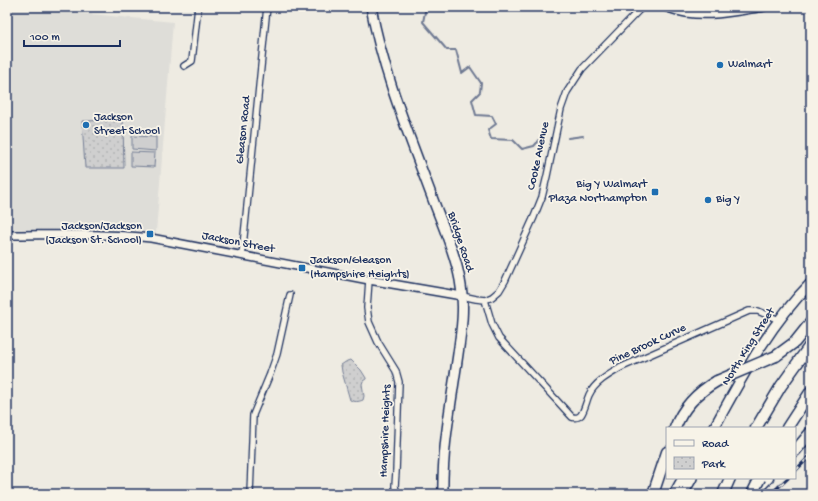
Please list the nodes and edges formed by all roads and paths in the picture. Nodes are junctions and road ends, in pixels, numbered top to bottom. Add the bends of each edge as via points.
1 (198, 7) edge
2 (267, 7) edge
3 (371, 7) edge
4 (642, 7) edge
5 (665, 7) edge
6 (764, 7) edge
7 (184, 66) dead end
8 (7, 235) edge
9 (242, 256) junction
10 (369, 280) junction
11 (811, 283) edge
12 (290, 294) dead end
13 (462, 296) junction
14 (484, 300) junction
15 (779, 320) junction
16 (811, 322) edge
17 (811, 344) edge
18 (811, 391) edge
19 (675, 427) edge
20 (715, 427) edge
21 (757, 427) edge
22 (788, 427) edge
23 (811, 432) edge
24 (796, 450) edge
25 (666, 455) edge
26 (682, 479) edge
27 (691, 479) edge
28 (730, 479) edge
29 (760, 479) edge
30 (767, 479) edge
31 (250, 494) edge
32 (397, 494) edge
33 (442, 494) edge
34 (653, 494) edge
35 (674, 494) edge
36 (683, 494) edge
37 (723, 494) edge
38 (752, 494) edge

1 - 7 street via 192,61
2 - 9 street, Gleason Road
3 - 13 main road, Bridge Road via 386,70 451,248
4 - 14 street, Cooke Avenue via 582,69 567,92 542,196 534,218 499,291
5 - 6 street via 684,13 702,14 730,13
8 - 9 street, Jackson Street via 146,238
9 - 10 street, Jackson Street
10 - 13 street, Jackson Street
10 - 32 street, Hampshire Heights via 369,322 399,382 395,486
11 - 15 main road, North King Street
12 - 31 street via 276,358 253,415
13 - 14 street
13 - 33 main road, Bridge Road via 462,328 445,442
14 - 15 street, Pine Brook Curve via 499,338 575,418 581,415 591,390 622,367 749,311 758,311
15 - 20 main road, North King Street via 749,364
16 - 19 highway, bridge via 795,342 776,356 717,381 700,392 682,413
17 - 21 highway via 781,386
18 - 22 highway
23 - 24 highway
25 - 34 highway
26 - 35 main road
27 - 36 main road
28 - 37 highway
29 - 38 highway, bridge
30 - 38 highway

